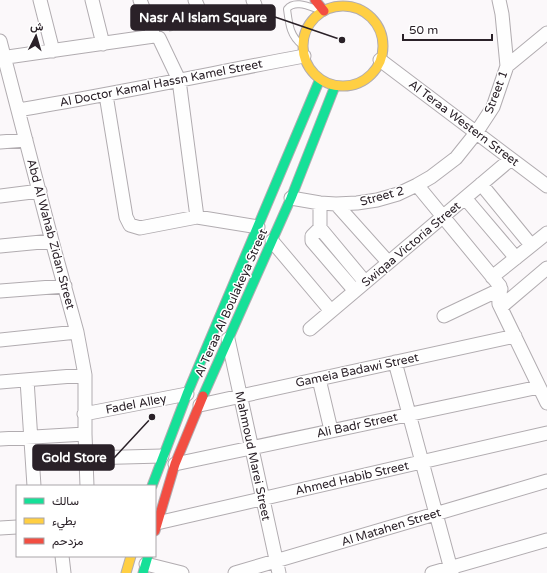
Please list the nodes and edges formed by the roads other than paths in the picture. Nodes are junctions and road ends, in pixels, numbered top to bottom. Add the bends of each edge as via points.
1 (40, 0) edge
2 (92, 0) edge
3 (140, 0) edge
4 (195, 0) edge
5 (315, 0) edge
6 (366, 0) edge
7 (499, 0) edge
8 (347, 3) edge
9 (324, 11) junction
10 (361, 11) junction
11 (200, 21) road end
12 (547, 33) edge
13 (154, 36) junction
14 (0, 41) edge
15 (103, 44) junction
16 (53, 51) junction
17 (303, 51) junction
18 (2, 58) edge
19 (380, 60) junction
20 (507, 66) junction
21 (179, 80) junction
22 (320, 80) junction
23 (334, 86) junction
24 (106, 95) junction
25 (18, 110) junction
26 (476, 133) junction
27 (26, 140) junction
28 (0, 142) edge
29 (511, 159) junction
30 (546, 183) edge
31 (481, 184) junction
32 (417, 185) junction
33 (40, 191) junction
34 (0, 196) edge
35 (291, 198) junction
36 (465, 198) junction
37 (320, 203) junction
38 (336, 204) junction
39 (197, 217) junction
40 (443, 217) junction
41 (258, 226) junction
42 (316, 232) junction
43 (547, 233) edge
44 (52, 241) junction
45 (272, 241) junction
46 (531, 245) junction
47 (0, 246) edge
48 (516, 258) junction
49 (388, 262) junction
50 (547, 268) edge
51 (492, 277) junction
52 (365, 282) junction
53 (65, 286) junction
54 (501, 289) junction
55 (0, 291) edge
56 (354, 291) junction
57 (501, 307) junction
58 (331, 311) junction
59 (444, 316) dead end
60 (310, 329) dead end
61 (78, 332) junction
62 (515, 336) junction
63 (228, 339) junction
64 (0, 340) edge
65 (395, 362) junction
66 (85, 375) junction
67 (318, 379) junction
68 (27, 380) junction
69 (0, 382) edge
70 (539, 387) junction
71 (187, 394) junction
72 (240, 396) junction
73 (547, 404) edge
74 (200, 405) junction
75 (84, 414) junction
76 (409, 414) junction
77 (331, 430) junction
78 (547, 433) edge
79 (84, 434) junction
80 (31, 437) junction
81 (0, 439) edge
82 (251, 447) junction
83 (162, 456) junction
84 (86, 458) junction
85 (422, 461) junction
86 (175, 464) junction
87 (547, 481) edge
88 (34, 485) edge
89 (87, 485) edge
90 (152, 485) edge
91 (262, 499) junction
92 (436, 514) junction
93 (16, 527) edge
94 (156, 527) edge
95 (0, 528) edge
96 (547, 540) edge
97 (62, 557) edge
98 (130, 557) edge
99 (277, 567) edge
100 (144, 568) edge
101 (452, 570) edge
102 (64, 573) edge
103 (126, 573) edge
104 (178, 573) edge
105 (235, 573) edge
106 (432, 573) edge

1 - 16 street
2 - 15 street
3 - 13 street
4 - 11 street via 202,17
5 - 9 main road
6 - 10 main road
7 - 20 street, Street 1
8 - 9 main road
8 - 10 main road
9 - 17 main road via 316,16 306,29
9 - 17 lane via 299,4 288,8 290,30
10 - 19 main road via 373,20 380,32 383,46
12 - 20 street
13 - 15 street
13 - 21 street via 161,40
14 - 18 street, Abd Al Wahab Zidan Street
15 - 16 street
16 - 18 street
17 - 21 street, Al Doctor Kamal Hassn Kamel Street
17 - 22 main road via 310,69
18 - 25 street, Abd Al Wahab Zidan Street
19 - 23 main road via 372,74 358,83 351,86
19 - 26 street, Al Teraa Western Street
20 - 26 street, Street 1 via 493,107
21 - 24 street, Al Doctor Kamal Hassn Kamel Street
21 - 39 street
22 - 23 main road
22 - 41 main road, Al Teraa Al Boulakeya Street
23 - 35 main road, Al Teraa Al Boulakeya Street
24 - 25 street, Al Doctor Kamal Hassn Kamel Street
24 - 39 street via 127,221 130,225 140,228
25 - 27 street, Abd Al Wahab Zidan Street
26 - 29 street, Al Teraa Western Street
26 - 32 street, Street 2 via 444,168
27 - 28 street
27 - 33 street, Abd Al Wahab Zidan Street
29 - 30 street, Al Teraa Western Street
29 - 31 street, Swiqaa Victoria Street
31 - 36 street, Swiqaa Victoria Street
31 - 46 street
32 - 38 street, Street 2 via 378,200
32 - 40 street
33 - 34 street
33 - 44 street, Abd Al Wahab Zidan Street
35 - 37 street, Street 2
35 - 45 main road, Al Teraa Al Boulakeya Street
36 - 40 street, Swiqaa Victoria Street
36 - 48 street
37 - 38 street, Street 2
37 - 42 street
38 - 49 street
39 - 41 street
40 - 49 street, Swiqaa Victoria Street
40 - 51 street
41 - 71 main road, Al Teraa Al Boulakeya Street
42 - 52 street
42 - 56 street via 312,241
43 - 46 street
44 - 47 street
44 - 53 street, Abd Al Wahab Zidan Street
45 - 58 street
45 - 63 main road, Al Teraa Al Boulakeya Street
46 - 48 street
48 - 51 street
49 - 52 street, Swiqaa Victoria Street
50 - 57 street
51 - 54 street
52 - 56 street, Swiqaa Victoria Street
53 - 55 street
53 - 61 street, Abd Al Wahab Zidan Street
54 - 57 street via 498,300
54 - 59 street
56 - 58 street, Swiqaa Victoria Street
57 - 62 street
58 - 60 street, Swiqaa Victoria Street
61 - 64 street
61 - 66 street, Abd Al Wahab Zidan Street
62 - 65 street, Gameia Badawi Street
62 - 70 street
63 - 72 street, Mahmoud Marei Street
63 - 74 main road, Al Teraa Al Boulakeya Street
65 - 67 street, Gameia Badawi Street
65 - 76 street
66 - 68 street
66 - 75 street, Abd Al Wahab Zidan Street
67 - 72 street, Gameia Badawi Street
67 - 77 street
68 - 69 street
68 - 80 street
70 - 73 street
70 - 76 street, Ali Badr Street
71 - 75 street, Fadel Alley
71 - 83 main road, Al Teraa Al Boulakeya Street
72 - 74 street, Gameia Badawi Street
72 - 82 street, Mahmoud Marei Street
74 - 86 main road, Al Teraa Al Boulakeya Street
75 - 79 street, Abd Al Wahab Zidan Street
76 - 77 street, Ali Badr Street
76 - 85 street
77 - 82 street, Ali Badr Street
78 - 85 street, Ahmed Habib Street
79 - 80 street
79 - 84 street, Abd Al Wahab Zidan Street
80 - 81 street
80 - 88 street
82 - 86 street, Ali Badr Street
82 - 91 street, Mahmoud Marei Street
83 - 84 street
83 - 90 main road, Al Teraa Al Boulakeya Street
84 - 89 street, Abd Al Wahab Zidan Street
85 - 91 street, Ahmed Habib Street
85 - 92 street
86 - 94 main road, Al Teraa Al Boulakeya Street
87 - 92 street, Al Matahen Street
91 - 94 street, Ahmed Habib Street
91 - 99 street, Mahmoud Marei Street
92 - 99 street, Al Matahen Street
92 - 101 street
93 - 95 street
96 - 101 street
97 - 102 street
98 - 103 main road
99 - 105 street, Al Matahen Street
100 - 104 street
101 - 106 street

